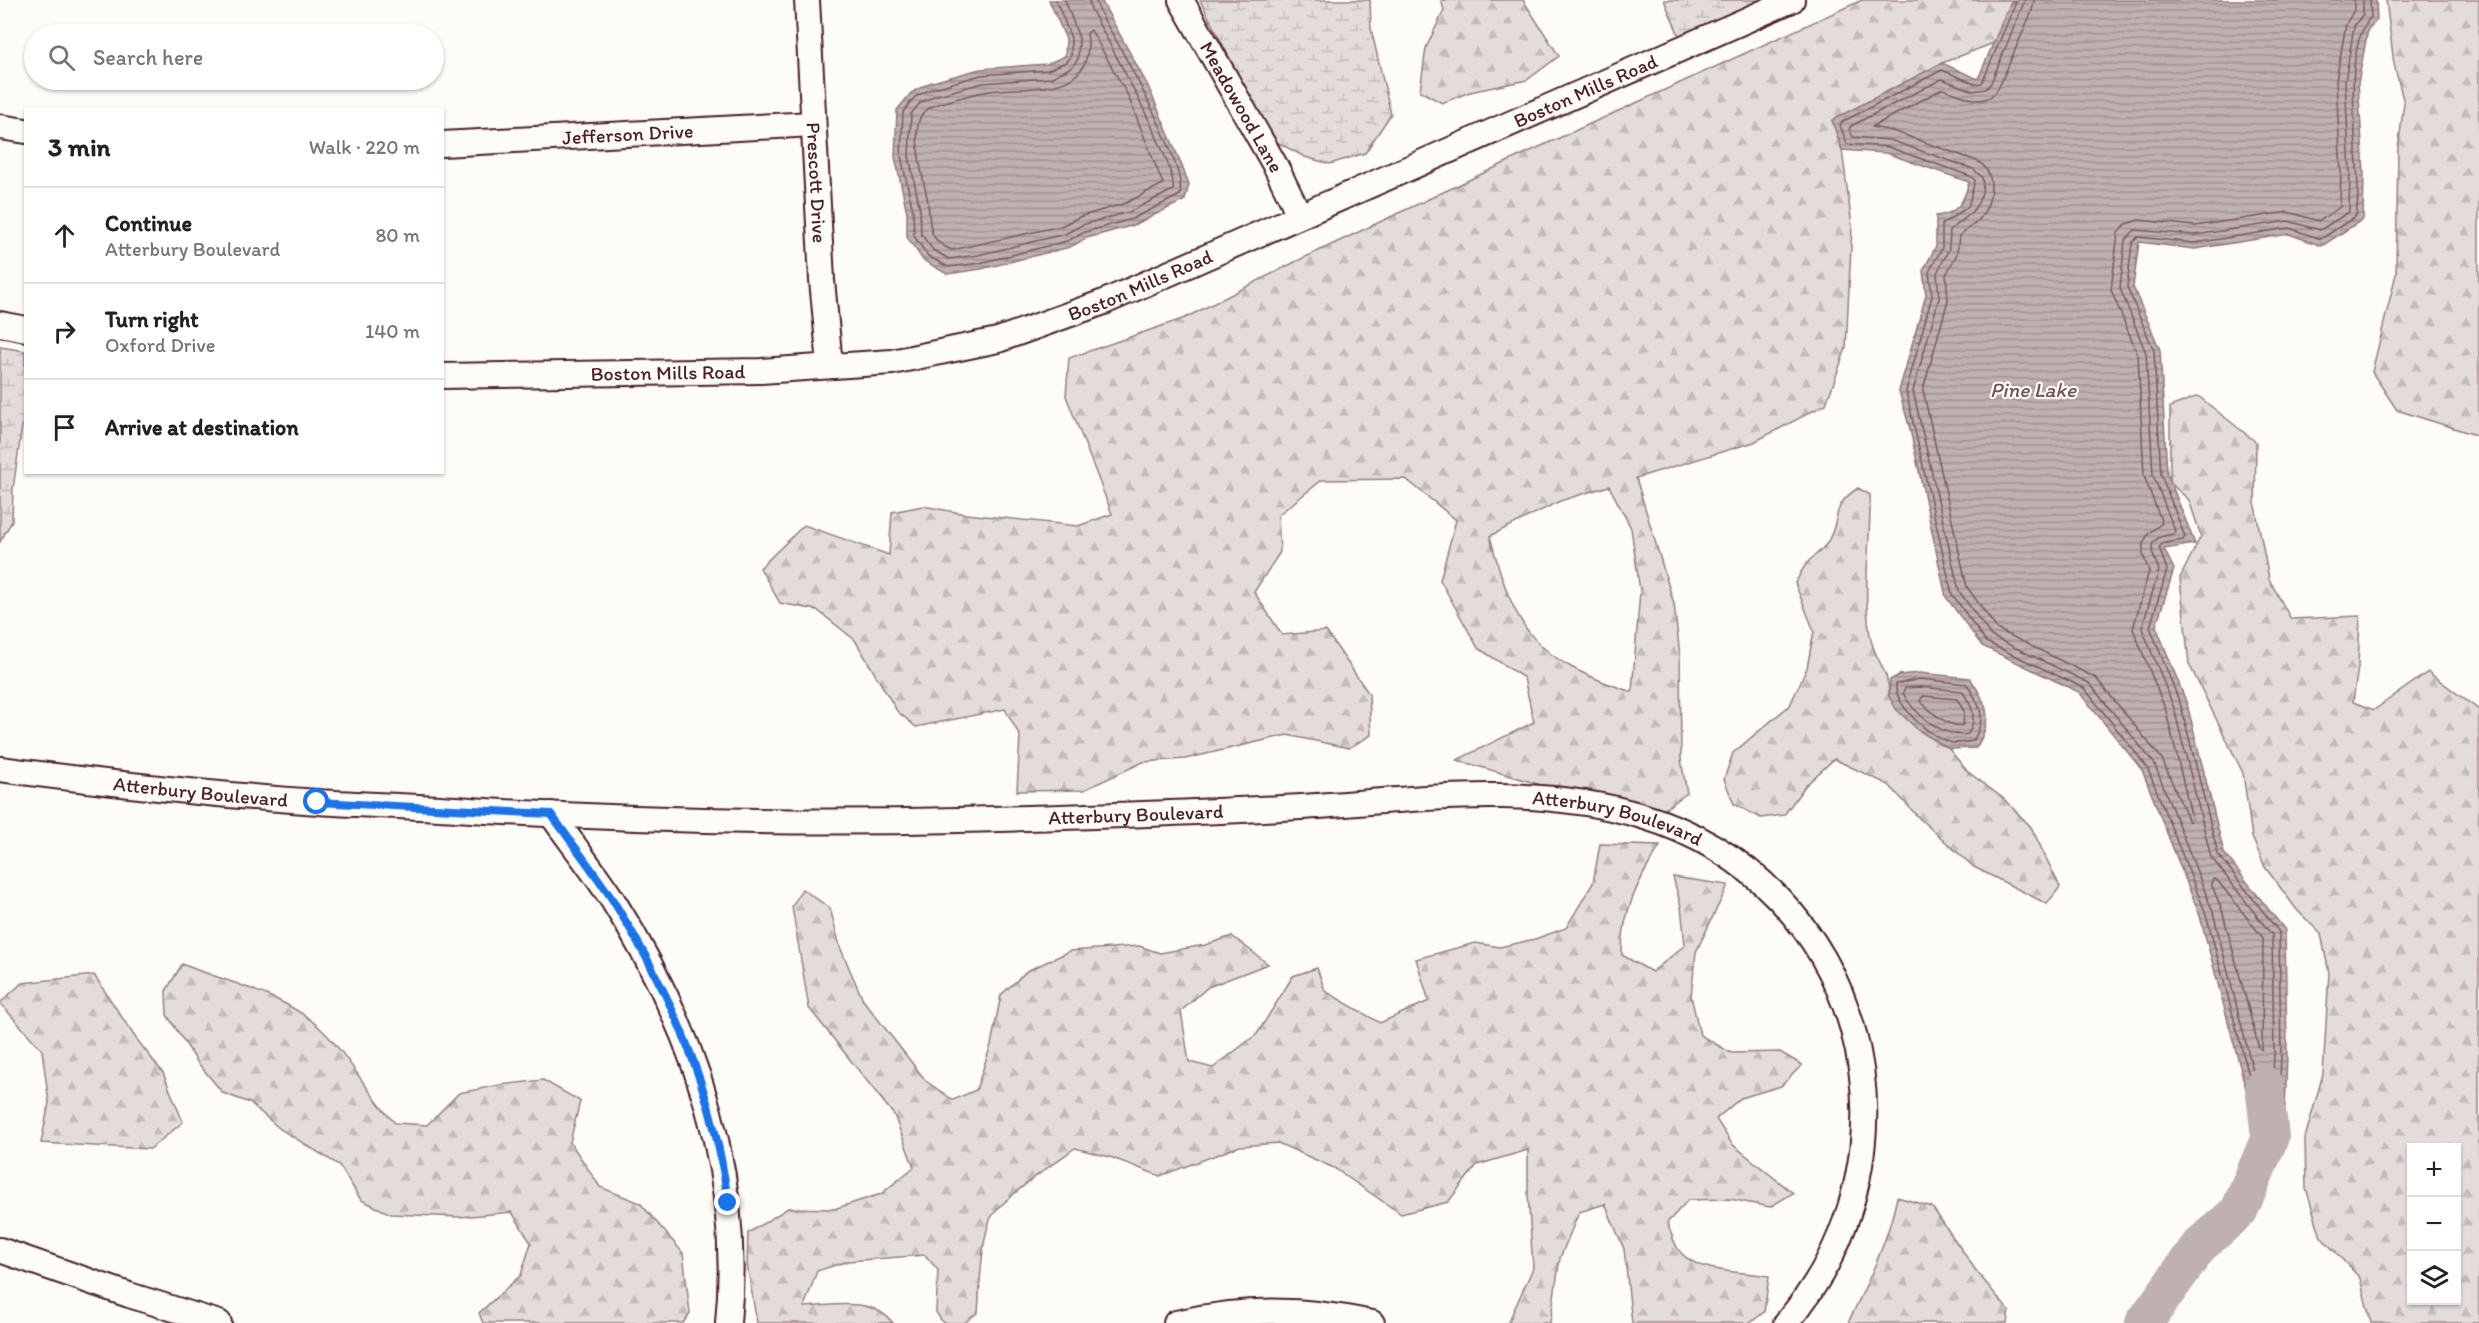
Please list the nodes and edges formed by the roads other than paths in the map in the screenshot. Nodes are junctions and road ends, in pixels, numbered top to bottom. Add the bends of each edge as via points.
1 (807, 0) edge
2 (1182, 0) edge
3 (1792, 0) edge
4 (813, 124) junction
5 (0, 127) edge
6 (24, 131) edge
7 (444, 144) edge
8 (1297, 217) junction
9 (0, 324) edge
10 (24, 329) edge
11 (830, 365) junction
12 (444, 376) edge
13 (0, 769) edge
14 (551, 814) junction
15 (0, 1250) edge
16 (219, 1323) edge
17 (728, 1323) edge
18 (1176, 1323) edge
19 (1372, 1323) edge
20 (1786, 1323) edge

1 - 4 street, Prescott Drive
2 - 8 street, Meadowood Lane via 1276,167
3 - 8 street, Boston Mills Road
4 - 7 street, Jefferson Drive
4 - 11 street, Prescott Drive
5 - 6 street
8 - 11 street, Boston Mills Road via 1104,302 1023,333 892,362
9 - 10 street
11 - 12 street, Boston Mills Road via 761,371
13 - 14 street, Atterbury Boulevard via 317,802
14 - 17 street via 612,899 649,963 702,1082 724,1167 728,1203
14 - 20 street, Atterbury Boulevard via 717,820 955,820 1197,813 1447,796 1555,797 1648,817 1685,832 1726,855 1767,886 1802,924 1845,999 1857,1040 1864,1097 1859,1173 1833,1255 1813,1290
15 - 16 street
18 - 19 street via 1249,1311 1317,1313

